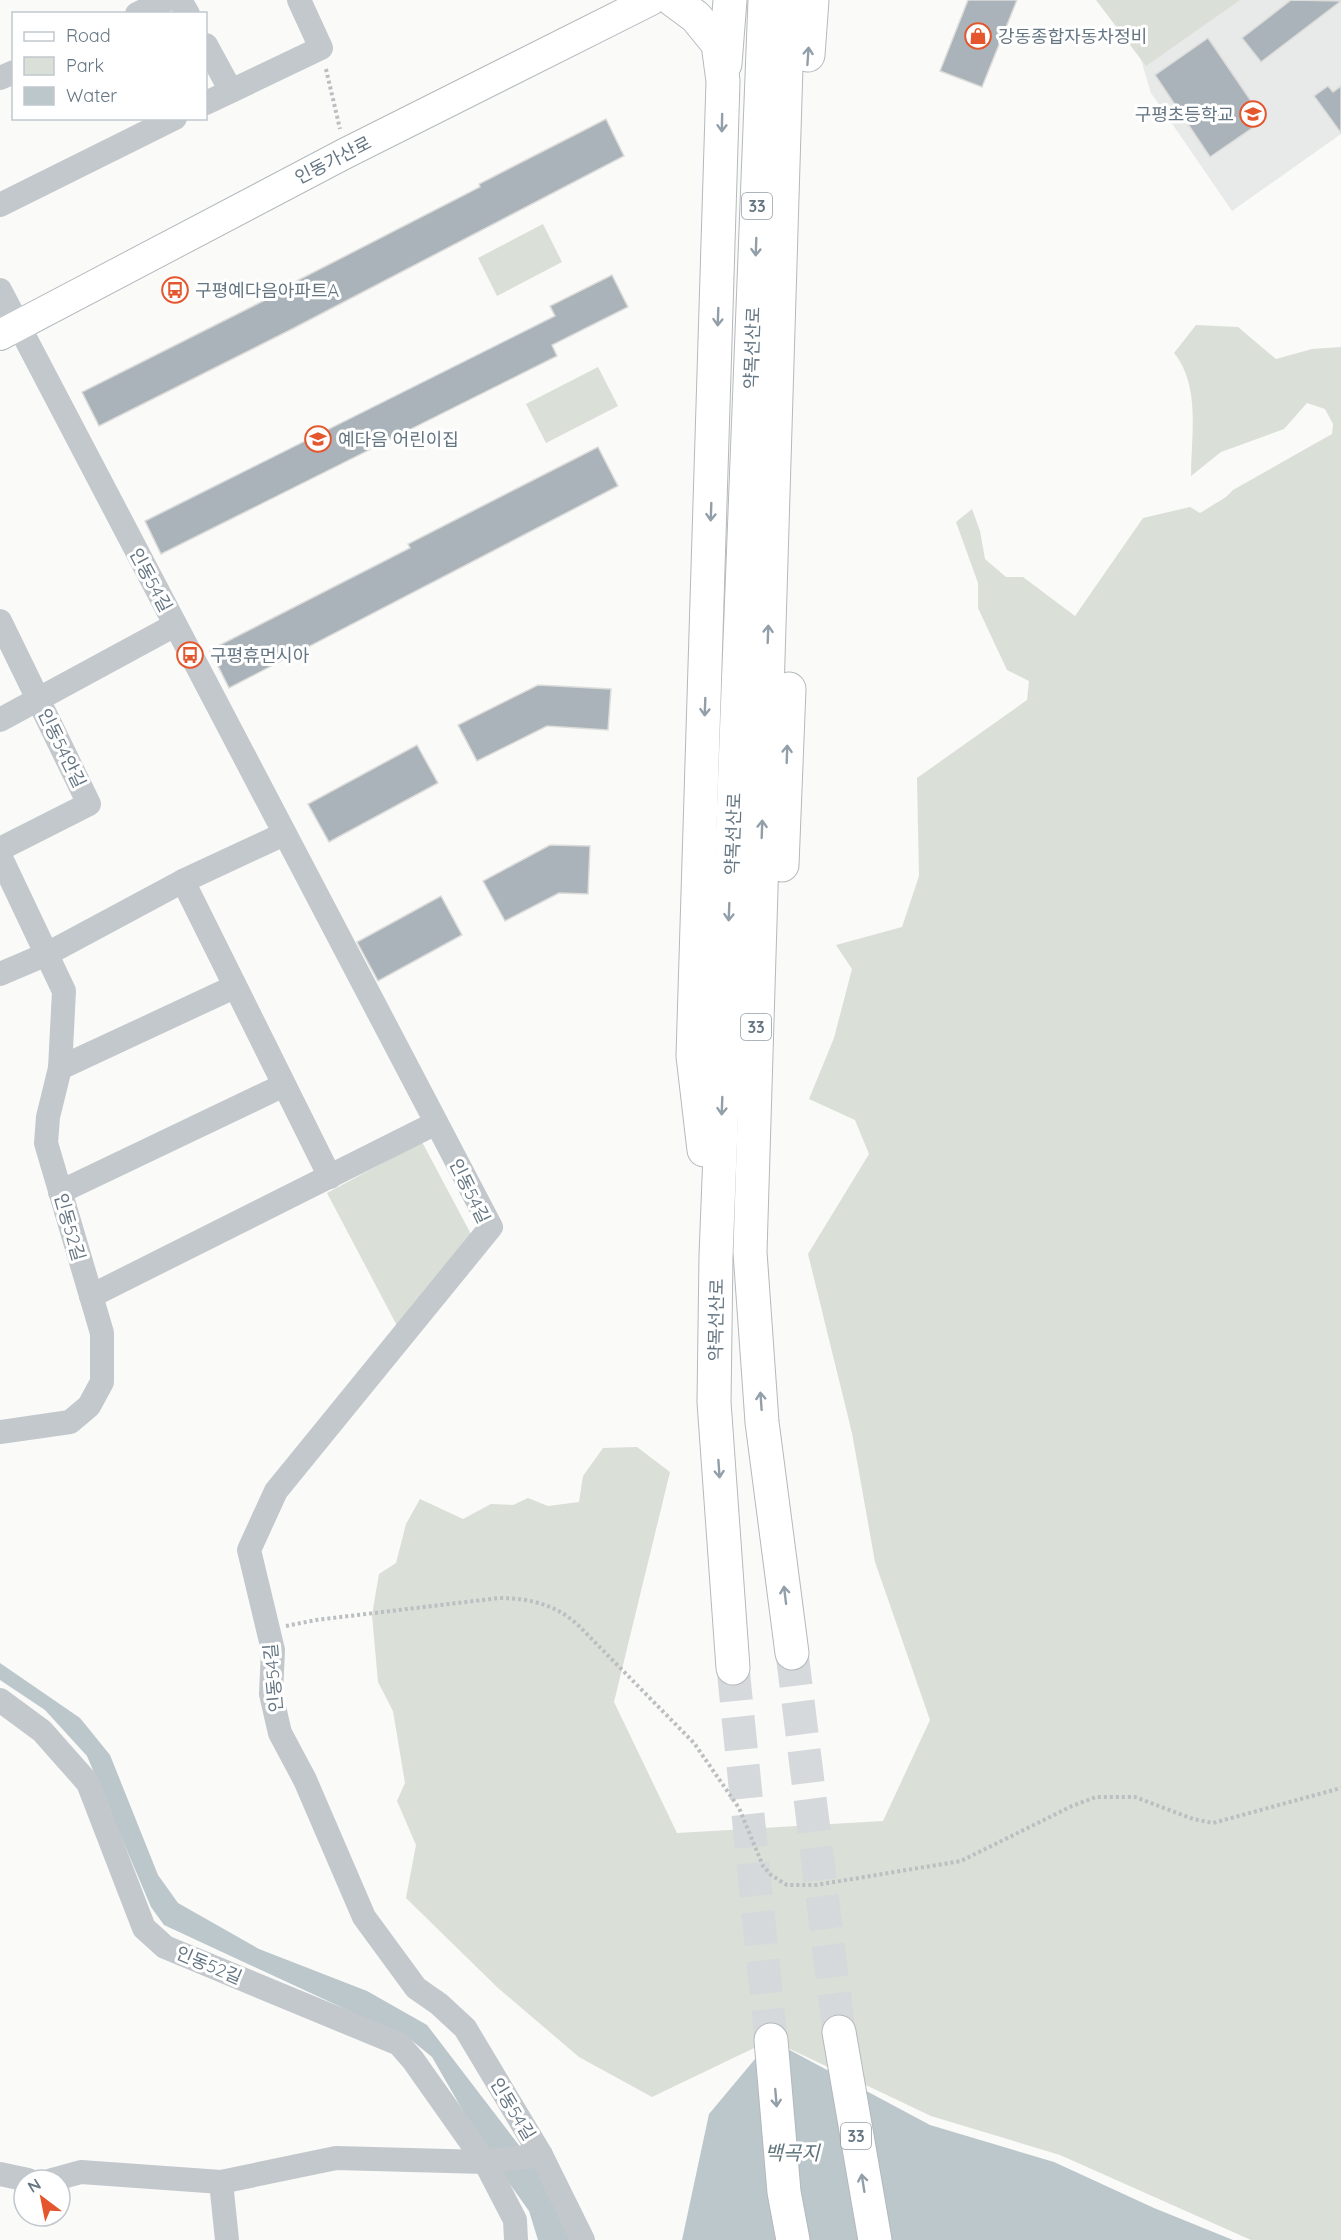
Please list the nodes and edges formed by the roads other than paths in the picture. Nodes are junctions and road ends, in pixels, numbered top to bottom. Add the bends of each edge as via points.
1 (166, 0) edge
2 (299, 0) edge
3 (651, 0) edge
4 (673, 0) edge
5 (730, 0) edge
6 (765, 0) edge
7 (807, 2) edge
8 (141, 12) edge
9 (207, 47) edge
10 (723, 81) junction
11 (231, 91) junction
12 (207, 103) edge
13 (171, 120) edge
14 (0, 205) edge
15 (0, 290) edge
16 (9, 330) edge
17 (762, 405) junction
18 (0, 621) edge
19 (175, 625) junction
20 (39, 700) junction
21 (0, 720) edge
22 (284, 834) junction
23 (0, 849) edge
24 (0, 856) edge
25 (183, 881) junction
26 (46, 954) junction
27 (0, 974) edge
28 (234, 987) junction
29 (60, 1068) junction
30 (282, 1086) junction
31 (436, 1123) junction
32 (330, 1177) junction
33 (60, 1192) junction
34 (750, 1252) junction
35 (716, 1256) junction
36 (91, 1296) junction
37 (0, 1432) edge
38 (792, 1653) tunnel mouth
39 (733, 1668) tunnel mouth
40 (0, 1700) edge
41 (839, 2032) tunnel mouth
42 (771, 2040) tunnel mouth
43 (541, 2155) junction
44 (485, 2162) junction
45 (72, 2174) edge
46 (221, 2182) junction
47 (227, 2240) edge
48 (516, 2240) edge
49 (583, 2240) edge
50 (793, 2240) edge
51 (874, 2240) edge

1 - 8 street
2 - 11 street via 321,48
3 - 16 main road, 인동가산로 via 346,153
4 - 10 highway via 696,17 718,44
5 - 10 highway
6 -> 17 highway, 약목선산로 / 33
7 - 17 highway, 약목선산로 / 33
34 -> 7 highway via 786,818
9 - 11 street
10 -> 35 highway via 693,1056
11 - 12 street
13 - 14 street
15 - 16 street
16 - 19 street, 인동54길
34 -> 17 highway, 약목선산로 / 33
17 -> 35 highway, 약목선산로 / 33
18 - 20 street, 인동54안길
19 - 20 street, 인동54안길
19 - 22 street, 인동54길
20 - 21 street, 인동54안길
20 - 23 street, 인동54안길 via 88,804
22 - 25 street
22 - 31 street, 인동54길
24 - 26 street
25 - 26 street
25 - 28 street
26 - 27 street
26 - 29 street, 인동52길 via 64,991
28 - 29 street
28 - 30 street
29 - 33 street, 인동52길 via 46,1143
30 - 32 street
30 - 33 street
31 - 32 street
31 - 43 street, 인동54길 via 491,1227 276,1491 249,1550 273,1650 271,1694 280,1733 305,1780 364,1917 416,1988 465,2028
32 - 36 street
33 - 36 street, 인동52길
38 -> 34 highway, 약목선산로 / 33 via 762,1422
35 -> 39 highway, 약목선산로 / 33 via 714,1402
36 - 37 street, 인동52길 via 102,1333 102,1382 89,1406 70,1422
40 - 44 street, 인동52길 via 42,1731 87,1783 144,1928 165,1947 399,2044
51 -> 41 highway, 33
42 -> 50 highway via 784,2192
43 - 44 street
43 - 49 street, 인동54길
44 - 46 street via 336,2158
44 - 48 street, 인동52길 via 515,2220
45 - 46 street
46 - 47 street

